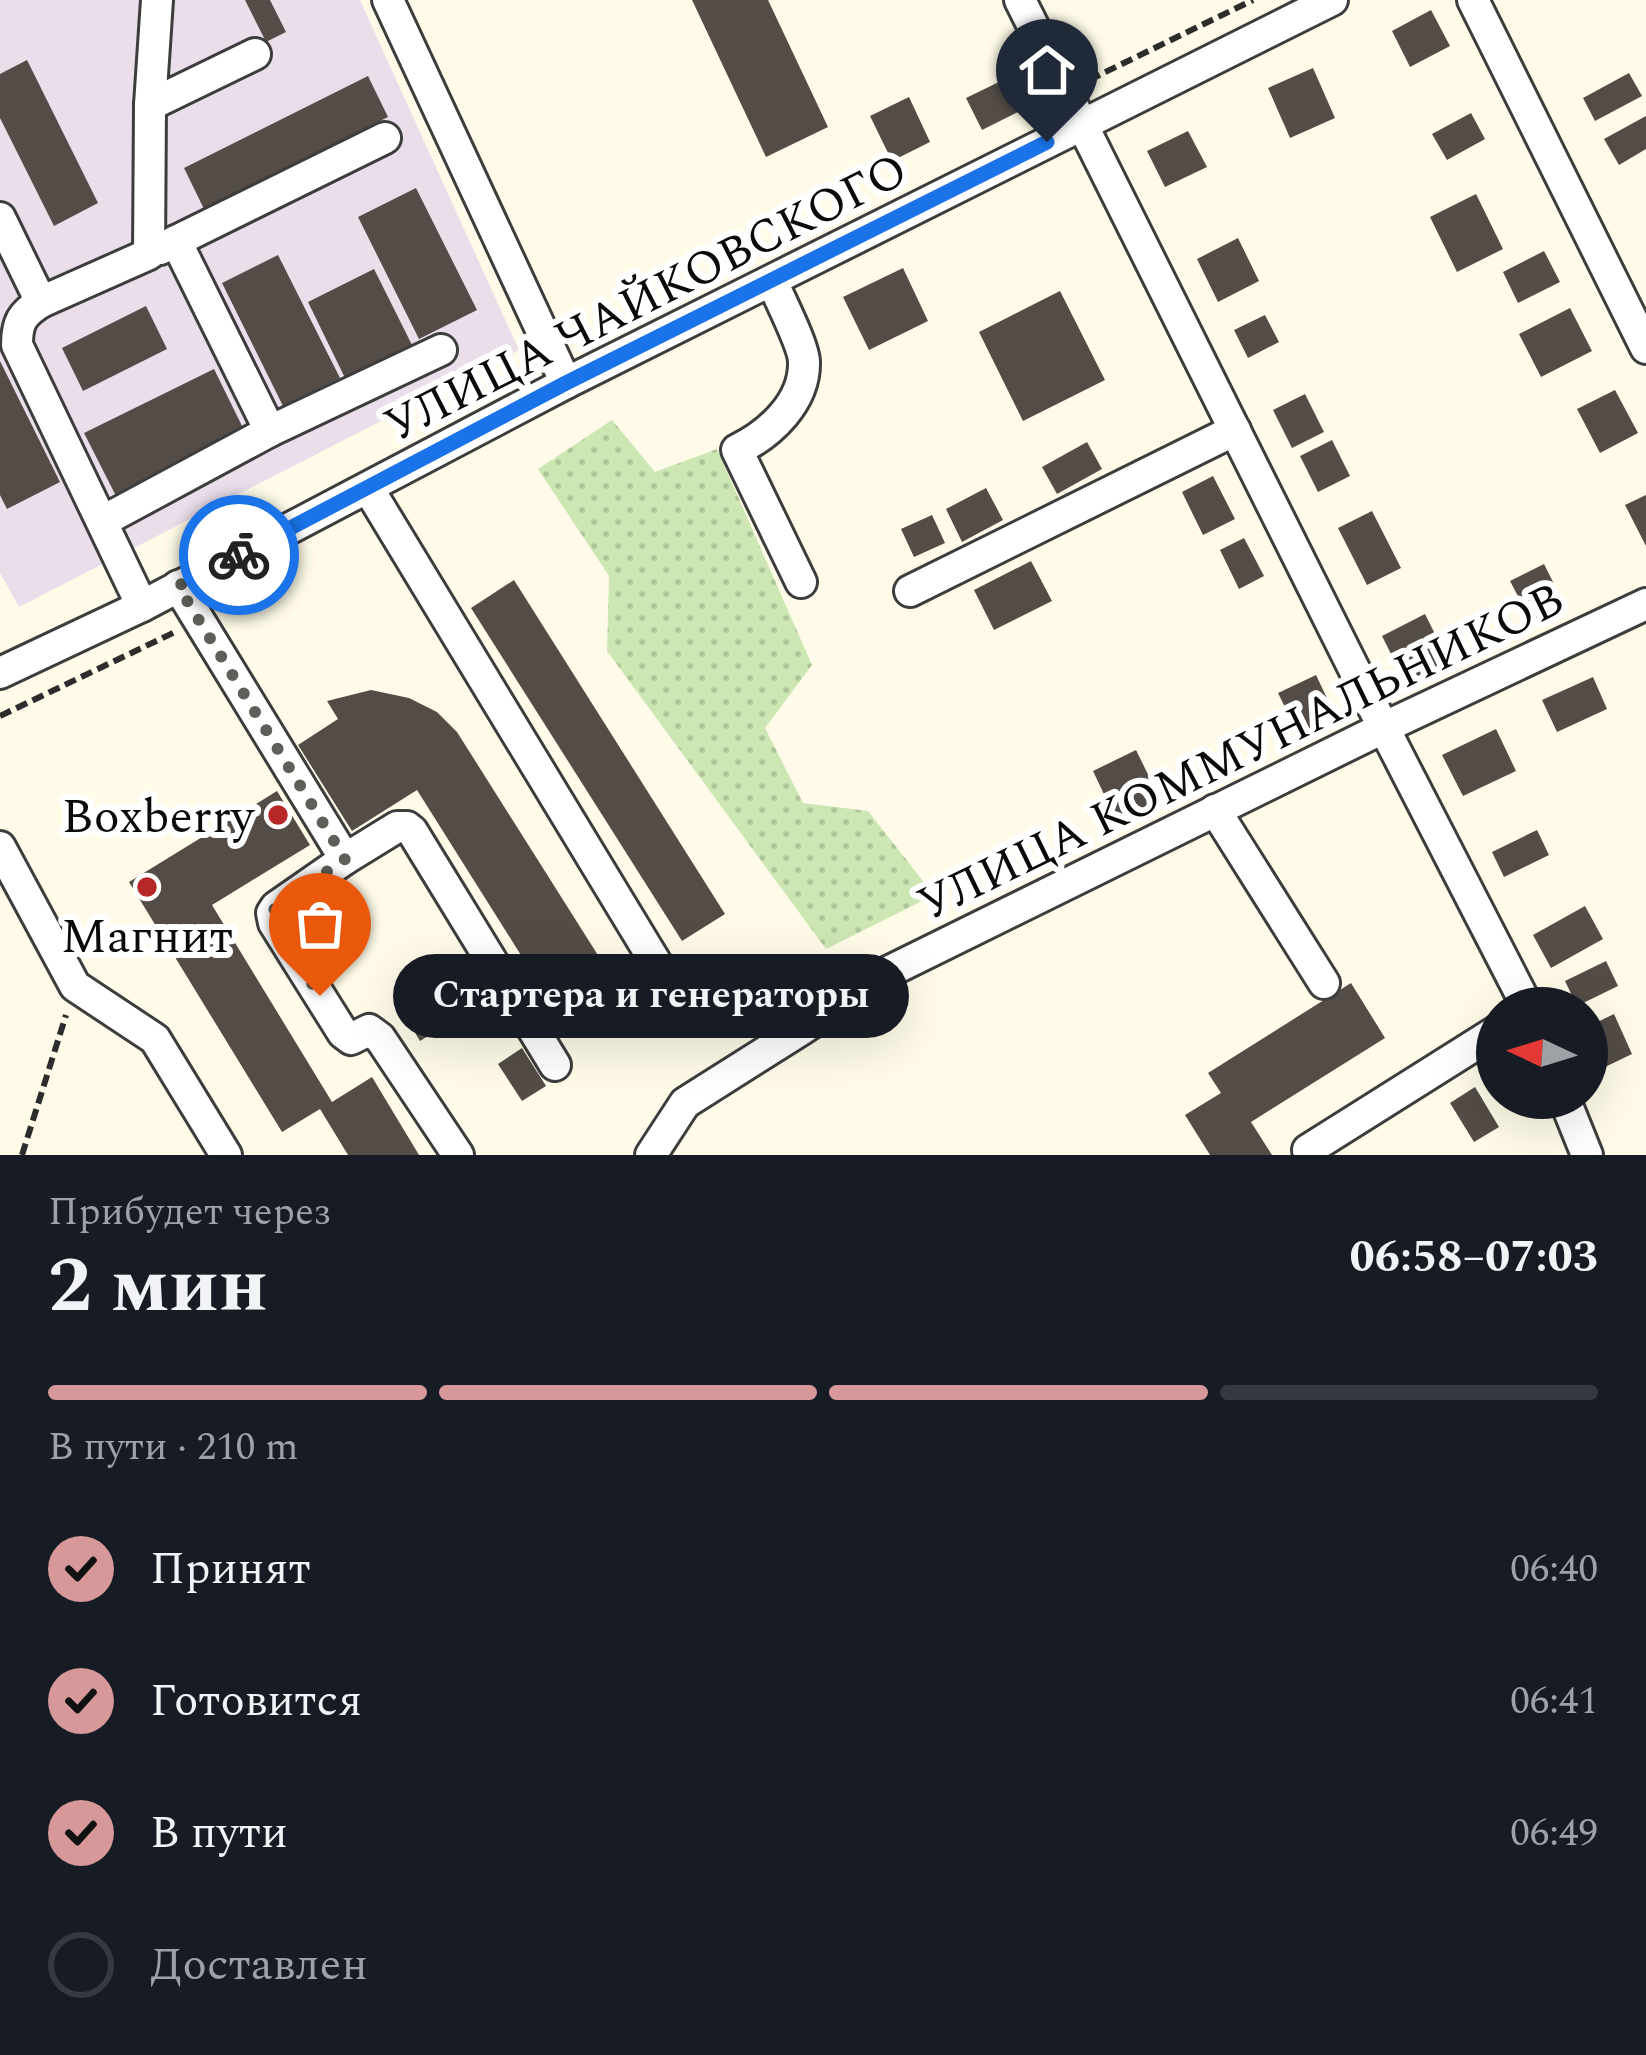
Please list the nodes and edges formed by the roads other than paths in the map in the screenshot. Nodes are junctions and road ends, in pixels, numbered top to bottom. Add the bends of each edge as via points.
1 (157, 0) edge
2 (388, 0) edge
3 (1020, 0) edge
4 (1332, 0) edge
5 (1473, 0) edge
6 (255, 54) dead end
7 (150, 105) junction
8 (1082, 124) junction
9 (385, 139) dead end
10 (0, 218) edge
11 (163, 248) junction
12 (772, 280) junction
13 (40, 302) junction
14 (1646, 349) edge
15 (441, 350) dead end
16 (566, 383) junction
17 (270, 430) junction
18 (1235, 430) junction
19 (368, 488) junction
20 (103, 521) junction
21 (801, 582) dead end
22 (178, 586) junction
23 (910, 591) dead end
24 (1646, 604) edge
25 (142, 606) junction
26 (0, 673) edge
27 (1383, 728) junction
28 (1215, 810) junction
29 (0, 847) edge
30 (345, 859) junction
31 (656, 963) dead end
32 (1324, 983) dead end
33 (1517, 987) edge
34 (1476, 1044) edge
35 (555, 1065) dead end
36 (1572, 1119) edge
37 (226, 1155) edge
38 (458, 1155) edge
39 (651, 1155) edge
40 (1311, 1155) edge
41 (1587, 1155) edge

1 - 7 street
2 - 16 street
3 - 8 street
4 - 8 street, УЛИЦА ЧАЙКОВСКОГО
5 - 14 street
6 - 7 street
7 - 11 street
8 - 12 street, УЛИЦА ЧАЙКОВСКОГО
8 - 18 street
9 - 11 street
10 - 13 street
11 - 13 street
11 - 17 street
12 - 16 street, УЛИЦА ЧАЙКОВСКОГО
12 - 21 street via 805,360 795,401 762,438 737,450
13 - 20 street via 23,314 17,345
15 - 17 street
16 - 19 street, УЛИЦА ЧАЙКОВСКОГО
17 - 20 street
18 - 23 street
18 - 27 street
19 - 22 street, УЛИЦА ЧАЙКОВСКОГО
19 - 31 street
20 - 25 street
22 - 25 street, УЛИЦА ЧАЙКОВСКОГО
22 - 30 street
24 - 27 street, УЛИЦА КОММУНАЛЬНИКОВ
25 - 26 street, УЛИЦА ЧАЙКОВСКОГО
27 - 28 street, УЛИЦА КОММУНАЛЬНИКОВ
27 - 33 street
28 - 32 street
28 - 39 street, УЛИЦА КОММУНАЛЬНИКОВ via 886,973 685,1103
29 - 37 street via 75,986 155,1039
30 - 35 street via 397,827 412,831
30 - 38 street via 276,907 272,920 343,1033 352,1039 369,1030 380,1038
34 - 40 street
36 - 41 street

